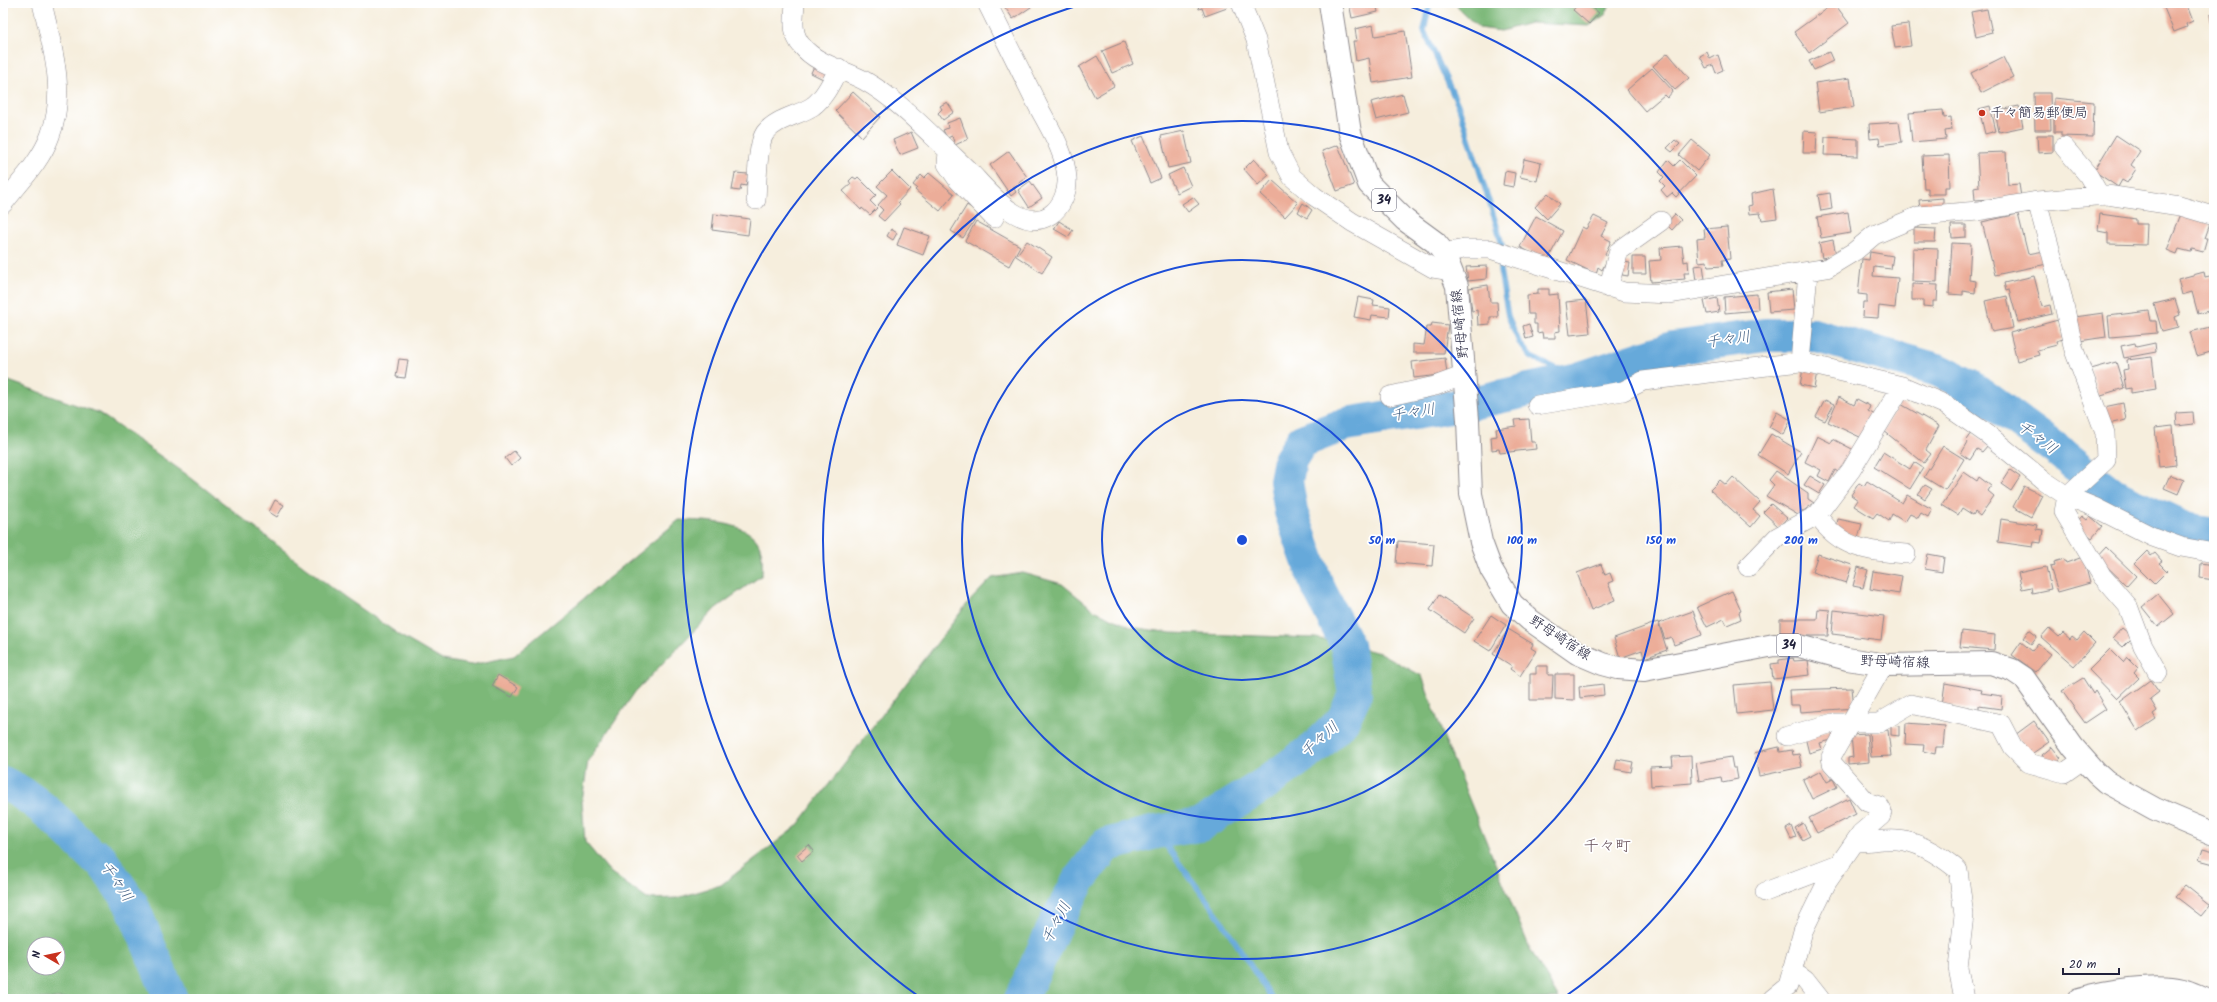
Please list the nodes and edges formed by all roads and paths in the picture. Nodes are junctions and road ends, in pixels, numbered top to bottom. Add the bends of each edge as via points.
1 (42, 3) edge
2 (796, 3) edge
3 (987, 3) edge
4 (1241, 3) edge
5 (1330, 3) edge
6 (839, 68) junction
7 (2064, 147) dead end
8 (948, 150) junction
9 (2100, 196) junction
10 (756, 200) dead end
11 (2036, 201) junction
12 (3, 204) edge
13 (2214, 216) edge
14 (994, 218) dead end
15 (1661, 221) dead end
16 (1448, 262) junction
17 (1808, 273) junction
18 (1608, 288) junction
19 (1801, 358) junction
20 (1465, 376) junction
21 (1902, 386) junction
22 (1390, 396) dead end
23 (1537, 405) dead end
24 (2067, 496) junction
25 (1816, 516) junction
26 (2214, 553) edge
27 (1906, 554) dead end
28 (1748, 567) dead end
29 (1884, 664) junction
30 (2158, 673) dead end
31 (1851, 723) junction
32 (1787, 736) dead end
33 (2084, 759) junction
34 (2214, 834) edge
35 (1856, 842) junction
36 (1840, 864) junction
37 (1765, 892) dead end
38 (1792, 971) junction
39 (1772, 999) edge
40 (1820, 999) edge
41 (1964, 999) edge
42 (2079, 999) edge
43 (2206, 999) edge

1 - 12 street via 58,75 57,105 50,136 36,160
2 - 6 street via 794,24 797,40 812,56
3 - 8 street via 1058,143 1066,171 1067,191 1051,214 1032,219 1020,216 994,199
4 - 16 street via 1256,40 1279,152 1292,177 1352,222 1433,268
5 - 16 main road, 34 via 1350,133 1369,184 1405,220 1435,242
6 - 8 street via 889,96
6 - 10 street via 825,93 813,105 775,124 764,134 758,158
7 - 9 street via 2088,175
8 - 14 street via 947,164 958,180
9 - 11 street
9 - 13 street via 2180,206
11 - 17 street via 1978,211 1919,216 1874,235 1855,251 1827,268
11 - 24 street via 2058,278 2074,350 2105,433 2106,460
15 - 18 street via 1619,251
16 - 18 street via 1464,249 1490,249
16 - 20 main road, 野母崎宿線 / 34 via 1457,286
17 - 18 street via 1670,294 1624,292
17 - 19 street
19 - 21 street
19 - 23 street via 1643,381 1623,391
20 - 22 street
20 - 29 main road, 野母崎宿線 / 34 via 1471,494 1480,542 1491,569 1512,604 1577,653 1618,668 1644,670 1766,646 1799,646 1846,659
21 - 24 street via 1944,404
21 - 25 street via 1851,470
24 - 26 street via 2153,537 2181,547
24 - 30 street via 2064,512 2066,518 2102,576 2128,606 2143,646
25 - 27 street via 1827,530 1846,543 1869,551
25 - 28 street via 1777,537
29 - 31 street
29 - 33 main road, 野母崎宿線 / 34 via 1991,663 2012,670 2024,678
31 - 32 street via 1833,723
31 - 33 street via 1879,723 1911,704 2001,724 2013,747 2029,763 2056,772 2064,773
31 - 35 street via 1831,756 1832,763 1867,802 1879,806 1882,811 1881,816 1861,833
33 - 34 main road, 野母崎宿線 / 34 via 2096,774 2120,792
35 - 36 street
35 - 41 street via 1897,840 1911,843 1945,859 1958,870 1964,915 1958,968
36 - 37 street
36 - 38 street via 1827,882 1803,931
38 - 39 street via 1788,986
38 - 40 street via 1805,980
42 - 43 main road via 2091,995 2161,988 2182,990

